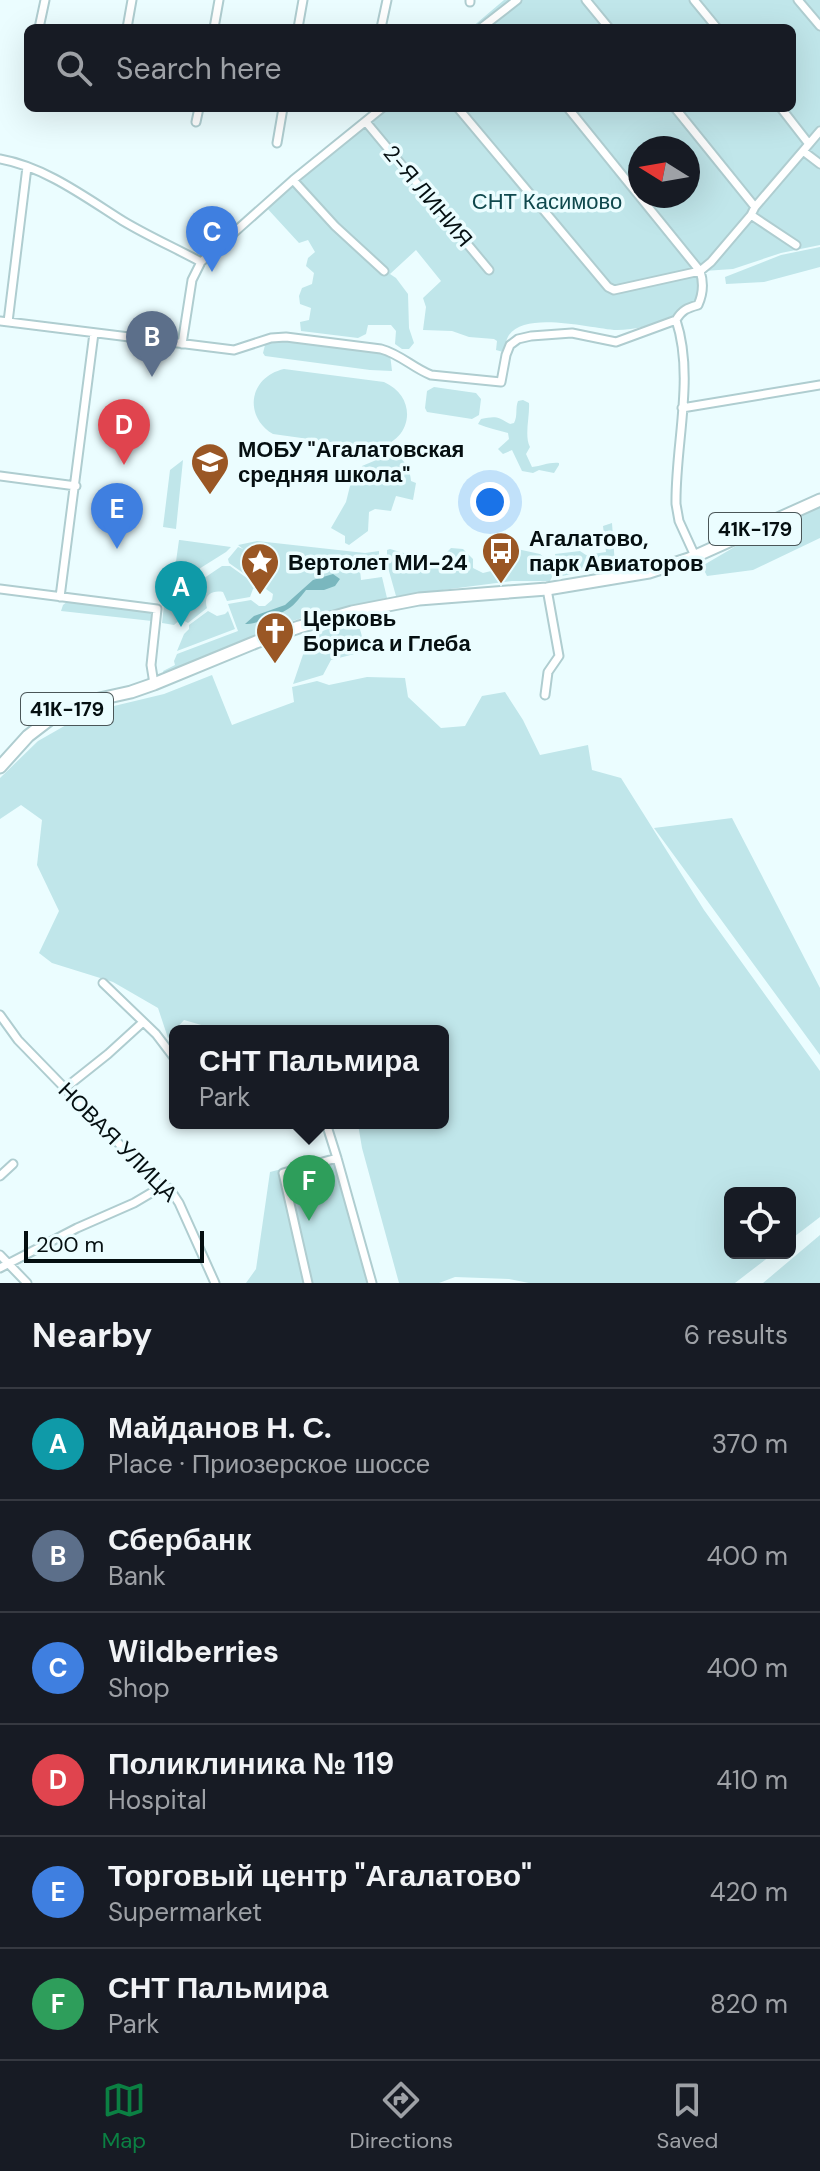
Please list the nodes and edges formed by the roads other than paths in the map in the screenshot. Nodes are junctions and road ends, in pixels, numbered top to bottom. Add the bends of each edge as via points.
1 (45, 0) edge
2 (132, 0) edge
3 (219, 0) edge
4 (303, 0) edge
5 (387, 0) edge
6 (517, 0) edge
7 (586, 0) edge
8 (694, 0) edge
9 (798, 0) edge
10 (40, 24) edge
11 (128, 24) edge
12 (215, 24) edge
13 (299, 24) edge
14 (382, 24) edge
15 (486, 24) edge
16 (606, 24) edge
17 (714, 24) edge
18 (820, 26) edge
19 (198, 112) edge
20 (282, 112) edge
21 (377, 112) edge
22 (461, 112) edge
23 (571, 112) edge
24 (678, 112) edge
25 (784, 112) edge
26 (196, 122) dead end
27 (366, 122) junction
28 (820, 131) edge
29 (277, 143) dead end
30 (806, 147) junction
31 (0, 159) edge
32 (820, 164) edge
33 (27, 167) junction
34 (293, 180) junction
35 (755, 207) junction
36 (751, 215) junction
37 (796, 245) dead end
38 (201, 262) junction
39 (489, 270) dead end
40 (384, 271) dead end
41 (700, 271) junction
42 (676, 320) junction
43 (4, 321) edge
44 (94, 333) junction
45 (182, 344) junction
46 (820, 385) edge
47 (682, 408) junction
48 (0, 476) edge
49 (76, 486) junction
50 (820, 500) edge
51 (688, 559) junction
52 (0, 589) edge
53 (547, 589) junction
54 (60, 597) junction
55 (154, 684) junction
56 (545, 695) dead end
57 (0, 767) edge
58 (103, 983) dead end
59 (0, 1015) edge
60 (142, 1023) junction
61 (169, 1051) edge
62 (64, 1089) junction
63 (328, 1129) edge
64 (337, 1158) junction
65 (13, 1164) dead end
66 (0, 1176) edge
67 (161, 1187) junction
68 (0, 1255) edge
69 (9, 1264) junction
70 (0, 1268) edge
71 (27, 1283) edge
72 (215, 1283) edge
73 (308, 1283) edge
74 (372, 1283) edge

1 - 10 street
2 - 11 street
3 - 12 street
4 - 13 street
5 - 14 street
6 - 15 street
7 - 16 street
8 - 17 street
9 - 18 street
19 - 26 street
20 - 29 street
21 - 27 street
22 - 41 street via 608,287
23 - 41 street
24 - 35 street
25 - 30 street
27 - 34 street
27 - 39 street, 2-Я ЛИНИЯ
28 - 30 street
30 - 32 street
30 - 35 street
31 - 33 street
33 - 38 street
33 - 43 street
34 - 38 street
34 - 40 street
35 - 36 street
36 - 37 street
36 - 41 street
38 - 45 street via 192,280
41 - 42 street via 701,299
42 - 45 street via 616,342 572,333 518,339 506,355 501,382 431,375 381,349 286,337 234,350
42 - 47 street via 685,367
43 - 44 street
44 - 45 street
44 - 49 street
46 - 47 street
47 - 51 street via 676,504
48 - 49 street
49 - 54 street
50 - 51 main road, 41К-179
51 - 53 main road, 41К-179 via 649,572
52 - 54 street
53 - 55 main road, 41К-179 via 419,599 352,612 256,642
53 - 56 street via 559,656 548,672
54 - 55 street via 157,609
55 - 57 main road, 41К-179 via 58,713
58 - 60 street
59 - 62 street, НОВАЯ УЛИЦА
60 - 61 street
60 - 62 street
62 - 67 street, НОВАЯ УЛИЦА
63 - 64 street
64 - 73 street via 283,1173
64 - 74 street
65 - 66 street
67 - 69 street
67 - 72 street, НОВАЯ УЛИЦА via 169,1188 179,1203
68 - 69 street
69 - 70 street
69 - 71 street

